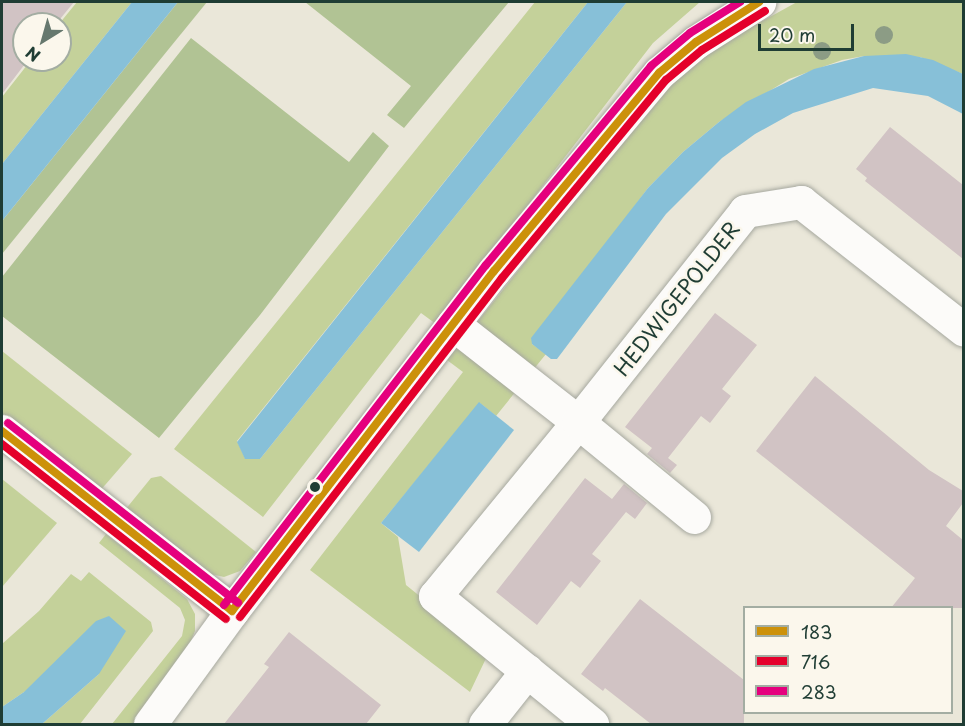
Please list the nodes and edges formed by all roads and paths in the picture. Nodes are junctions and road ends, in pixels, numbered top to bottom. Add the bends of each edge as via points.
1 (748, 5) edge
2 (453, 324) junction
3 (963, 330) edge
4 (578, 422) junction
5 (2, 431) edge
6 (694, 517) dead end
7 (232, 610) junction
8 (527, 671) junction
9 (150, 724) edge
10 (485, 724) edge
11 (592, 724) edge

1 - 2 street via 659,73
2 - 4 street
2 - 7 street
3 - 4 street, HEDWIGEPOLDER via 801,202 745,211
4 - 6 street
4 - 8 street, HEDWIGEPOLDER via 435,596
5 - 7 street
7 - 9 street
8 - 10 street
8 - 11 street, HEDWIGEPOLDER

